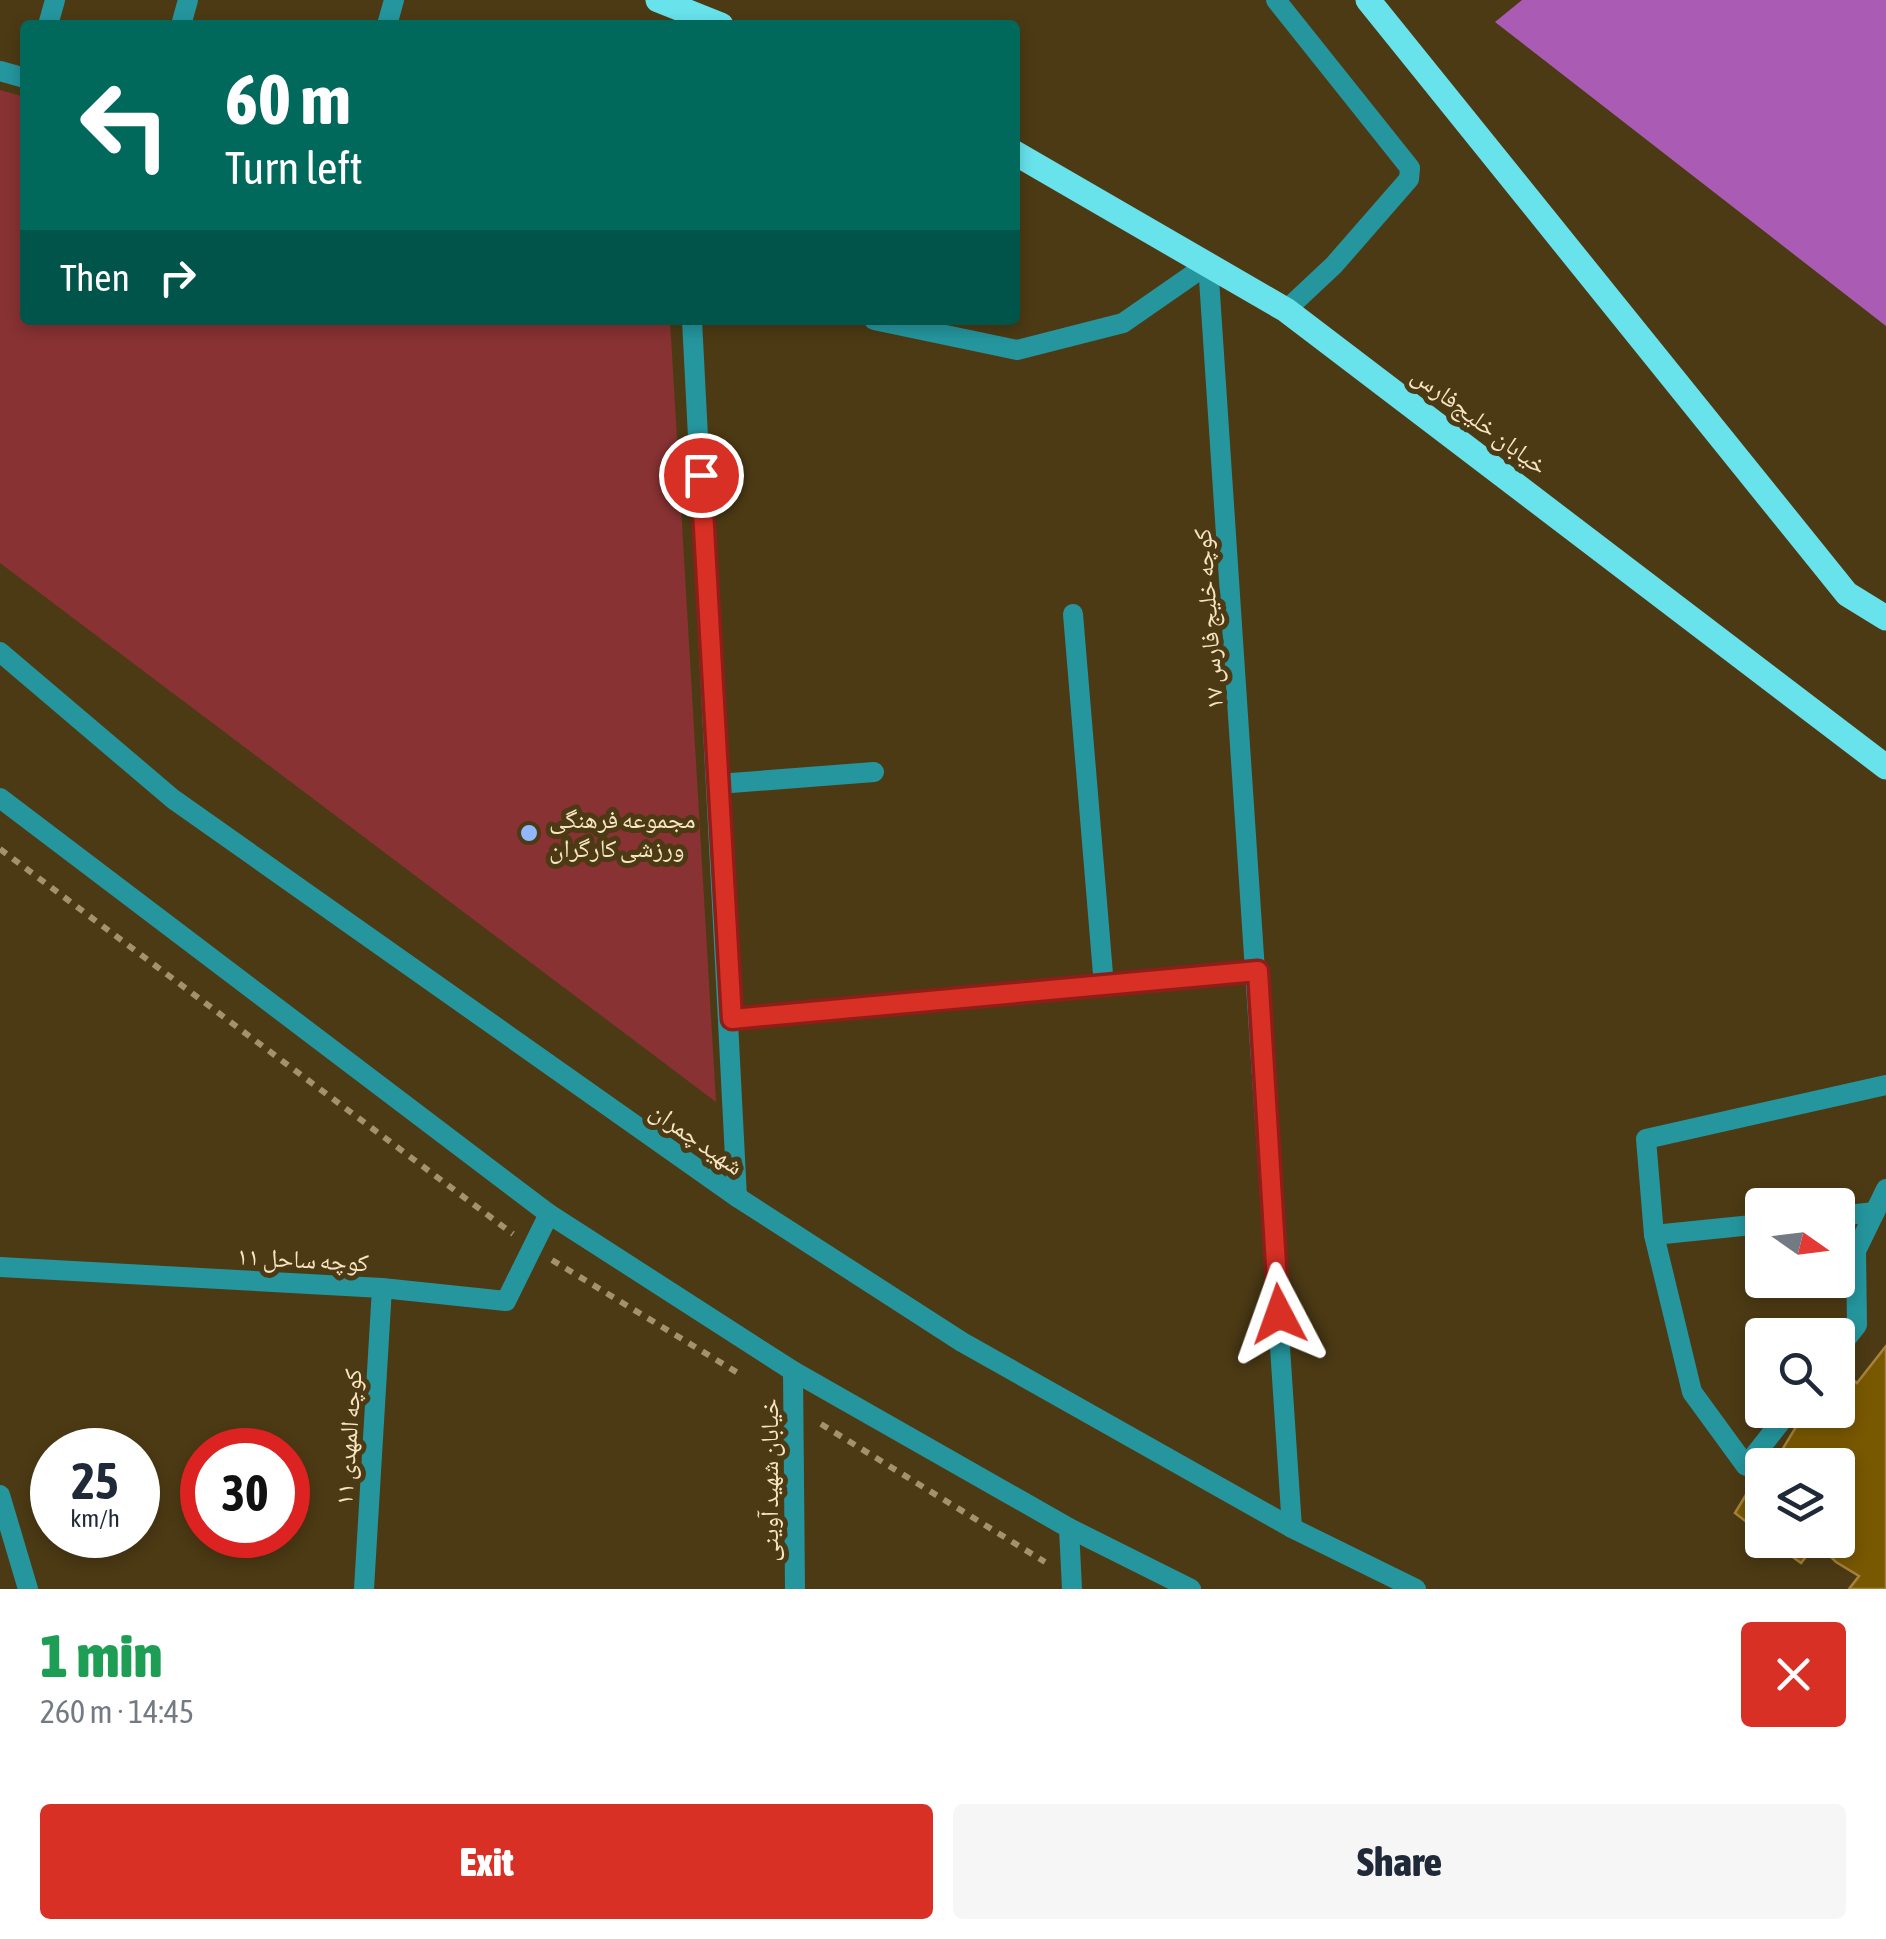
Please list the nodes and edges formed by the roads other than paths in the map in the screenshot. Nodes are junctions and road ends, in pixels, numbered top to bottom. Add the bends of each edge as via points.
1 (658, 0) edge
2 (1276, 0) edge
3 (1368, 0) edge
4 (708, 20) edge
5 (1020, 157) edge
6 (1208, 264) junction
7 (1286, 310) junction
8 (692, 325) edge
9 (898, 325) edge
10 (1073, 614) dead end
11 (1886, 618) edge
12 (0, 652) edge
13 (1886, 768) edge
14 (874, 772) dead end
15 (718, 784) junction
16 (0, 798) edge
17 (1258, 971) junction
18 (1104, 986) junction
19 (732, 1019) junction
20 (1886, 1084) edge
21 (1886, 1189) edge
22 (738, 1198) junction
23 (1875, 1212) junction
24 (549, 1214) junction
25 (1855, 1214) edge
26 (1745, 1226) edge
27 (1654, 1235) junction
28 (0, 1266) edge
29 (382, 1288) junction
30 (1855, 1325) edge
31 (793, 1371) junction
32 (1776, 1428) edge
33 (0, 1494) edge
34 (1068, 1528) junction
35 (1292, 1528) junction
36 (28, 1589) edge
37 (364, 1589) edge
38 (795, 1589) edge
39 (1072, 1589) edge
40 (1191, 1589) edge
41 (1416, 1589) edge

1 - 4 main road
2 - 7 street via 1410,168 1409,179 1347,251
3 - 11 main road via 1847,594
5 - 6 main road, خیابان خلیج‌فارس
6 - 7 main road, خیابان خلیج‌فارس
6 - 9 street via 1123,323 1018,350
6 - 17 street, کوچه خلیج فارس ۱۷
7 - 13 main road, خیابان خلیج‌فارس
8 - 15 street
10 - 18 street
12 - 22 street, شهید چمران via 173,799
14 - 15 street
15 - 19 street
16 - 24 street
17 - 18 street
17 - 35 street, کوچه خلیج فارس ۱۷
18 - 19 street
19 - 22 street
20 - 27 street via 1646,1139
21 - 23 street
22 - 35 street, شهید چمران via 962,1342
23 - 25 street
23 - 30 street via 1856,1251
24 - 29 street, کوچه ساحل ۱۱ via 506,1301
24 - 31 street
26 - 27 street
27 - 32 street via 1692,1392 1746,1466
28 - 29 street, کوچه ساحل ۱۱
29 - 37 street, کوچه المهدی ۱۱
31 - 34 street
31 - 38 street, خیابان شهید آوینی
33 - 36 street
34 - 39 street
34 - 40 street
35 - 41 street, شهید چمران

